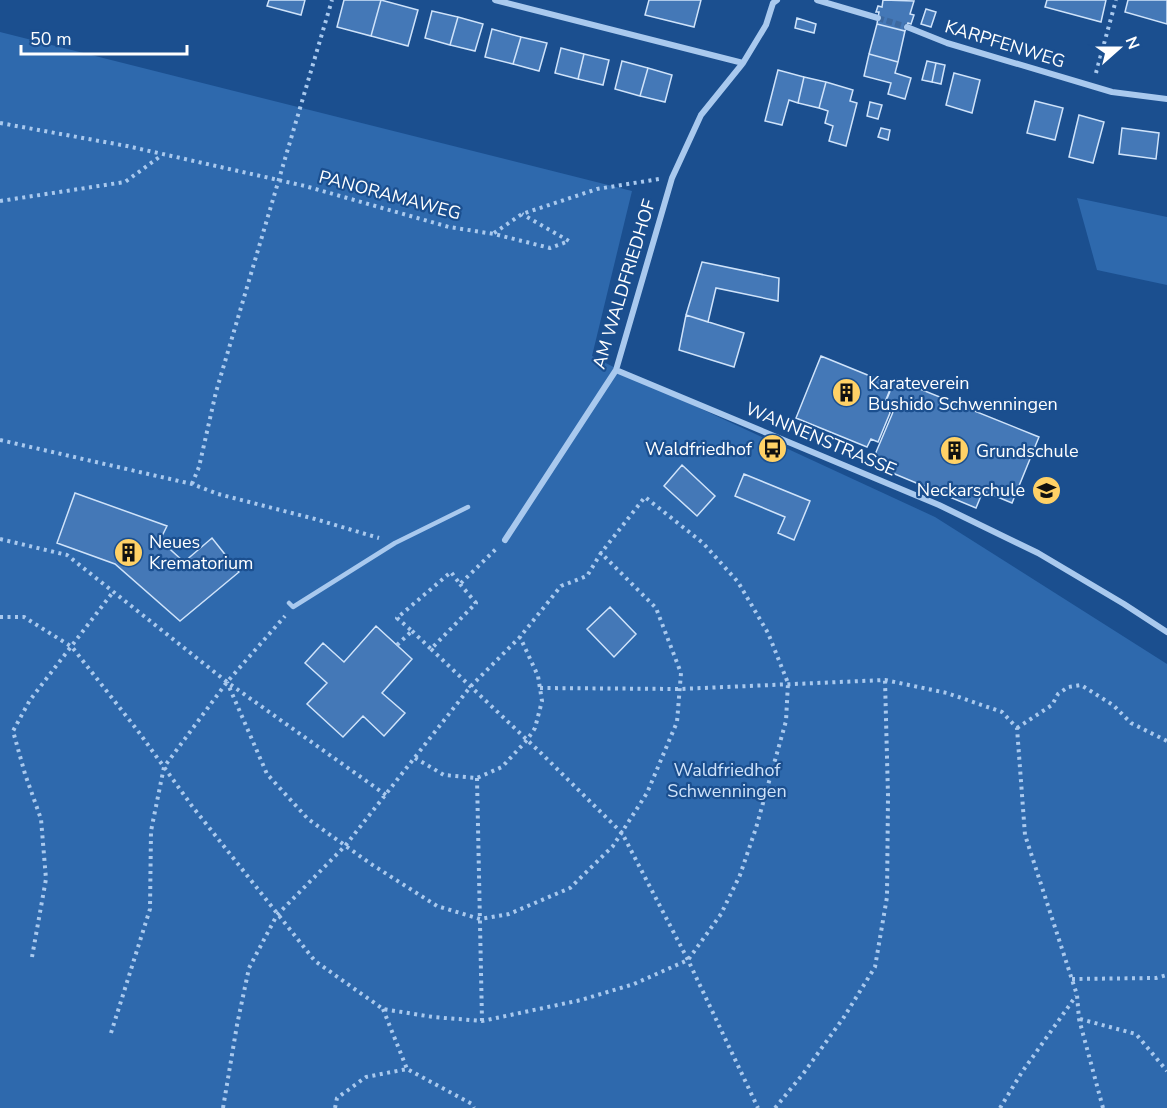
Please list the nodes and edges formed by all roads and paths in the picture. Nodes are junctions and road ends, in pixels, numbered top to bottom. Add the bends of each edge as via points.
1 (332, 0) edge
2 (495, 0) edge
3 (777, 0) edge
4 (817, 0) edge
5 (1116, 0) edge
6 (878, 18) tunnel mouth
7 (907, 27) tunnel mouth
8 (742, 63) junction
9 (1092, 86) junction
10 (1167, 99) edge
11 (0, 123) edge
12 (162, 155) junction
13 (672, 178) junction
14 (279, 181) junction
15 (0, 201) edge
16 (522, 214) junction
17 (494, 234) junction
18 (616, 370) junction
19 (0, 440) edge
20 (192, 484) junction
21 (468, 507) dead end
22 (0, 539) edge
23 (505, 540) joint
24 (396, 543) junction
25 (601, 553) junction
26 (460, 584) junction
27 (113, 592) junction
28 (291, 605) joint
29 (0, 617) edge
30 (412, 631) junction
31 (1167, 632) edge
32 (520, 637) junction
33 (397, 645) dead end
34 (72, 646) junction
35 (431, 649) junction
36 (885, 680) junction
37 (227, 682) junction
38 (788, 683) junction
39 (471, 686) junction
40 (540, 688) junction
41 (680, 689) junction
42 (1017, 728) junction
43 (527, 740) junction
44 (1167, 741) edge
45 (415, 758) junction
46 (164, 767) junction
47 (477, 778) junction
48 (386, 795) junction
49 (621, 833) junction
50 (345, 846) junction
51 (277, 915) junction
52 (480, 919) junction
53 (32, 957) dead end
54 (688, 960) junction
55 (1167, 975) edge
56 (1072, 979) junction
57 (1077, 995) junction
58 (383, 1009) junction
59 (1079, 1019) junction
60 (482, 1021) junction
61 (111, 1034) dead end
62 (407, 1069) junction
63 (1167, 1071) edge
64 (223, 1108) edge
65 (335, 1108) edge
66 (474, 1108) edge
67 (758, 1108) edge
68 (774, 1108) edge
69 (1000, 1108) edge
70 (1103, 1108) edge

1 - 14 path
2 - 8 street
3 - 8 street, AM WALDFRIEDHOF via 766,26
4 - 6 street
5 - 9 path
7 - 9 street, KARPFENWEG via 947,43
8 - 13 street, AM WALDFRIEDHOF via 701,115
9 - 10 street, KARPFENWEG
11 - 12 path, PANORAMAWEG
12 - 14 path, PANORAMAWEG
12 - 15 path via 124,182
13 - 16 path via 597,189
13 - 18 street, AM WALDFRIEDHOF
14 - 17 path, PANORAMAWEG via 449,227
14 - 20 path
16 - 17 path
16 - 17 path, PANORAMAWEG via 569,241 550,248
18 - 23 street, AM WALDFRIEDHOF
18 - 31 street, WANNENSTRASSE via 949,510 1038,553
19 - 20 path
20 - 24 path
21 - 24 lane
22 - 27 path via 67,555
23 - 26 path
24 - 28 lane
25 - 32 path via 588,576 561,586
25 - 38 path via 645,497 656,504 703,543 738,582 768,633
25 - 41 path via 656,608 681,673
26 - 30 path via 451,572 397,618
26 - 35 path via 477,603
27 - 34 path
27 - 37 path
28 - 37 path
29 - 34 path via 24,617
30 - 33 path
30 - 35 path
32 - 39 path
32 - 40 path
34 - 46 path
34 - 53 path via 30,700 13,731 41,819 46,879
35 - 39 path
36 - 38 path
36 - 42 path via 947,693 1002,712
36 - 68 path via 887,897 875,968 817,1055
37 - 46 path
37 - 48 path
37 - 50 path via 267,774 308,819
38 - 41 path
38 - 54 path via 786,721 740,875 721,914
39 - 43 path
39 - 45 path
40 - 41 path
40 - 43 path via 542,701 535,728
41 - 49 path via 677,722 647,793
42 - 44 path via 1052,705 1068,687 1081,684 1113,705 1131,723
42 - 56 path via 1024,835
43 - 47 path via 502,767
43 - 49 path
45 - 47 path via 444,775
45 - 48 path
46 - 51 path
46 - 61 path via 151,831 150,909
47 - 52 path
48 - 50 path
49 - 52 path via 570,888 509,914
49 - 54 path
50 - 51 path
50 - 52 path via 437,906
51 - 58 path via 315,962
51 - 64 path via 249,968
52 - 60 path
54 - 60 path via 592,997
54 - 67 path
55 - 56 path
56 - 57 path
57 - 59 path
57 - 69 path
58 - 60 path
58 - 62 path
59 - 63 path via 1136,1034
59 - 70 path
62 - 65 path via 366,1077 337,1098
62 - 66 path

